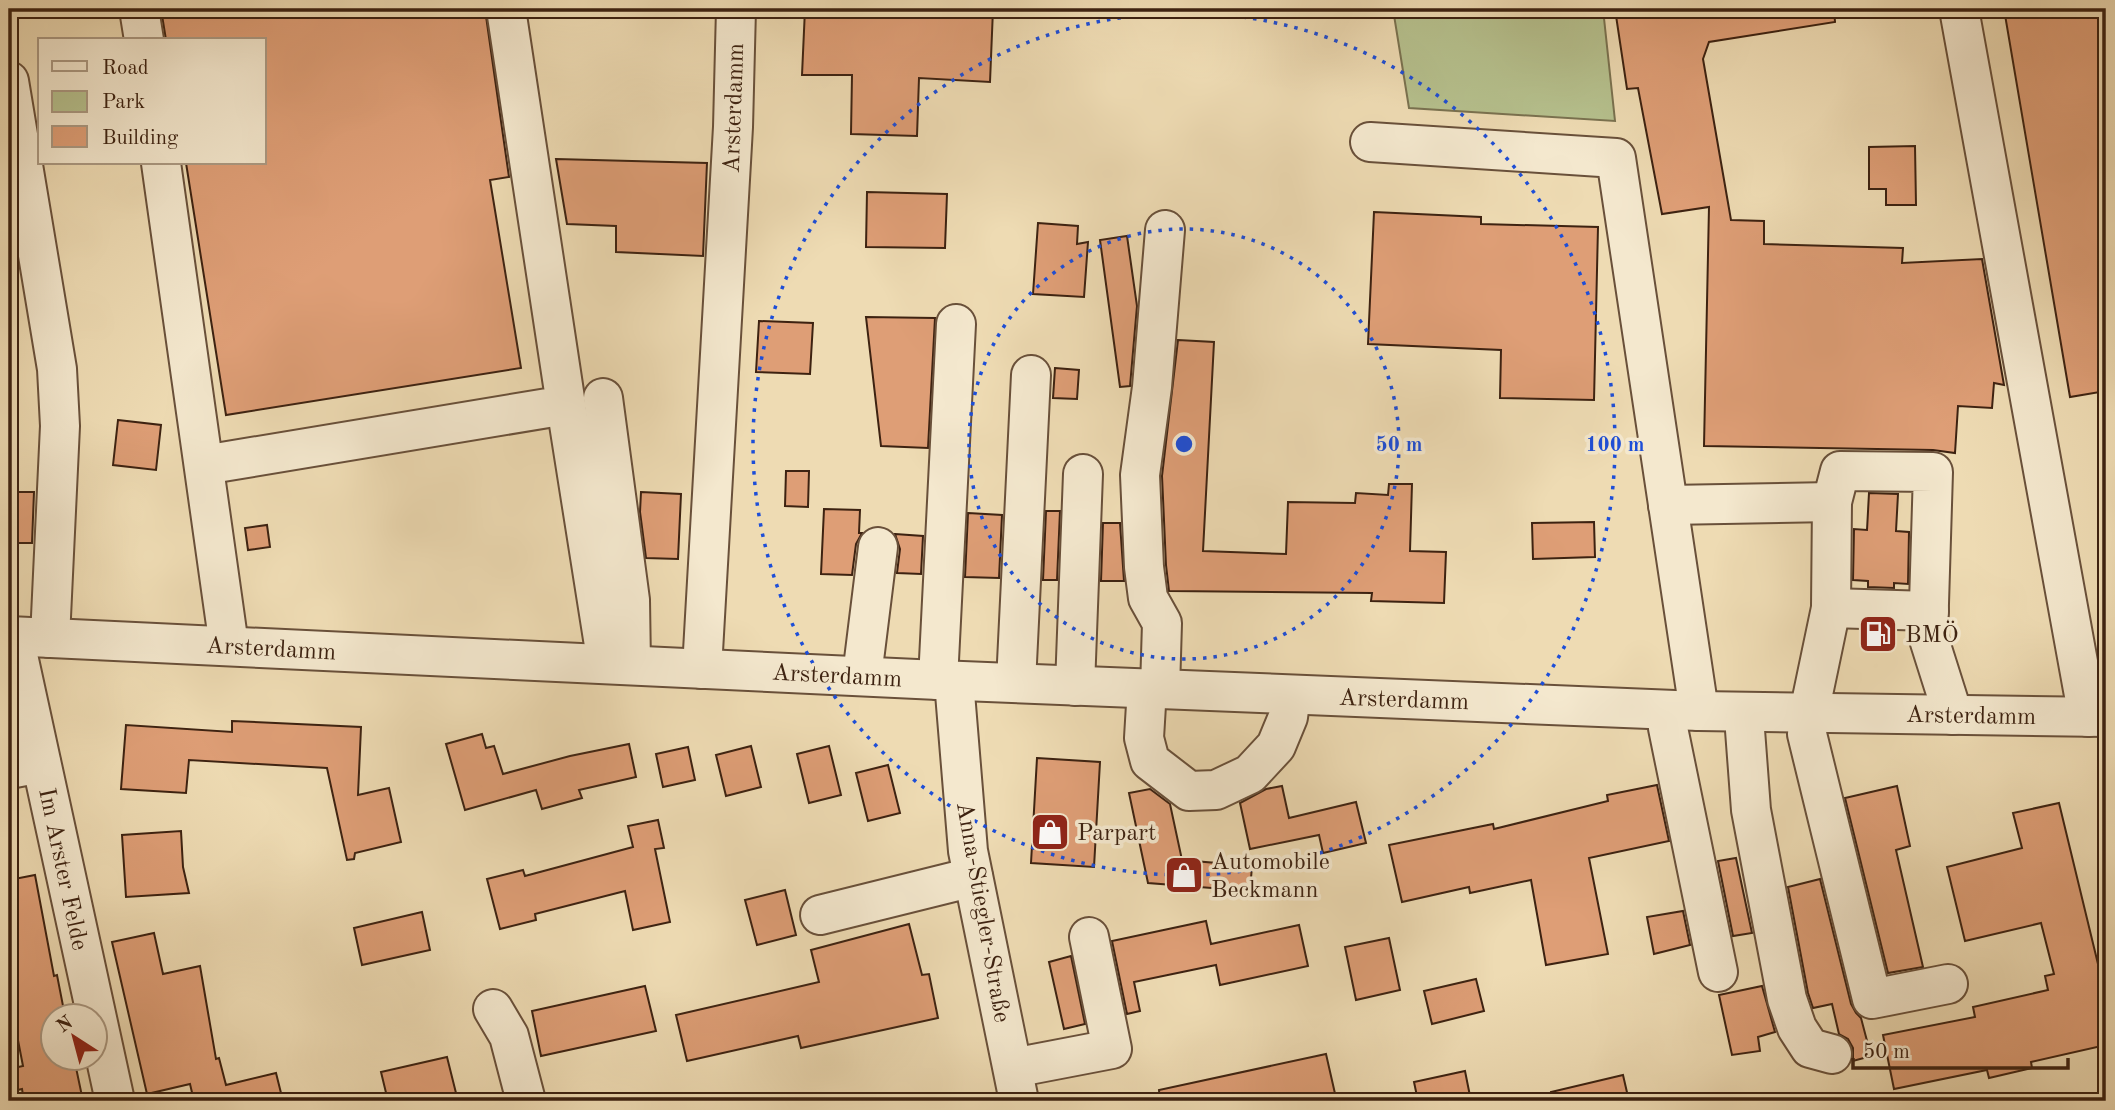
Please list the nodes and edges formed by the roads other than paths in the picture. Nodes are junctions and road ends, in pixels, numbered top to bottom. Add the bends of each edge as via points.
1 (139, 9) edge
2 (506, 9) edge
3 (736, 9) edge
4 (1959, 9) edge
5 (144, 38) edge
6 (9, 81) edge
7 (1370, 142) dead end
8 (161, 164) edge
9 (1165, 230) dead end
10 (956, 324) dead end
11 (1031, 375) dead end
12 (584, 402) junction
13 (204, 465) junction
14 (1083, 474) dead end
15 (1832, 502) junction
16 (1668, 505) junction
17 (878, 547) dead end
18 (1831, 608) junction
19 (1929, 611) junction
20 (24, 637) edge
21 (229, 646) junction
22 (619, 665) junction
23 (702, 668) junction
24 (862, 676) junction
25 (946, 680) junction
26 (1016, 683) junction
27 (1075, 685) junction
28 (1153, 689) junction
29 (1291, 695) junction
30 (1683, 710) junction
31 (1746, 712) junction
32 (1809, 713) junction
33 (1953, 715) junction
34 (2097, 717) edge
35 (25, 766) edge
36 (973, 877) junction
37 (820, 915) dead end
38 (1089, 937) dead end
39 (1718, 972) dead end
40 (1948, 984) dead end
41 (493, 1009) dead end
42 (1832, 1054) dead end
43 (1016, 1085) edge
44 (116, 1101) edge
45 (526, 1101) edge

1 - 5 street
2 - 12 street
3 - 23 street, Arsterdamm
4 - 34 street
6 - 20 street, Im Arster Felde via 57,369 60,426
7 - 16 street via 1616,158
8 - 13 street
9 - 28 street via 1140,475 1148,598 1162,623
10 - 25 street, Anna-Stiegler-Straße
11 - 26 street
12 - 13 street
12 - 22 street
13 - 21 street
14 - 27 street
15 - 16 street
15 - 18 street
15 - 19 street via 1840,471 1933,472
16 - 30 street
17 - 24 street
18 - 19 street
18 - 32 street
19 - 33 street via 1928,636
20 - 21 street, Arsterdamm
20 - 35 street, Im Arster Felde
21 - 22 street, Arsterdamm
22 - 23 street, Arsterdamm
23 - 24 street, Arsterdamm
24 - 25 street, Arsterdamm
25 - 26 street, Arsterdamm
25 - 36 street, Anna-Stiegler-Straße
26 - 27 street, Arsterdamm
27 - 28 street, Arsterdamm
28 - 29 street, Arsterdamm
28 - 29 street via 1144,738 1150,761 1188,791 1216,790 1250,774 1276,746
29 - 30 street, Arsterdamm
30 - 31 street, Arsterdamm
30 - 39 street via 1668,728
31 - 32 street, Arsterdamm
31 - 42 street via 1751,810 1787,999 1810,1048
32 - 33 street, Arsterdamm
32 - 40 street via 1807,734 1872,999
33 - 34 street, Arsterdamm
35 - 44 street, Im Arster Felde
36 - 37 street
36 - 43 street, Anna-Stiegler-Straße
38 - 43 street via 1112,1049
41 - 45 street via 509,1036

